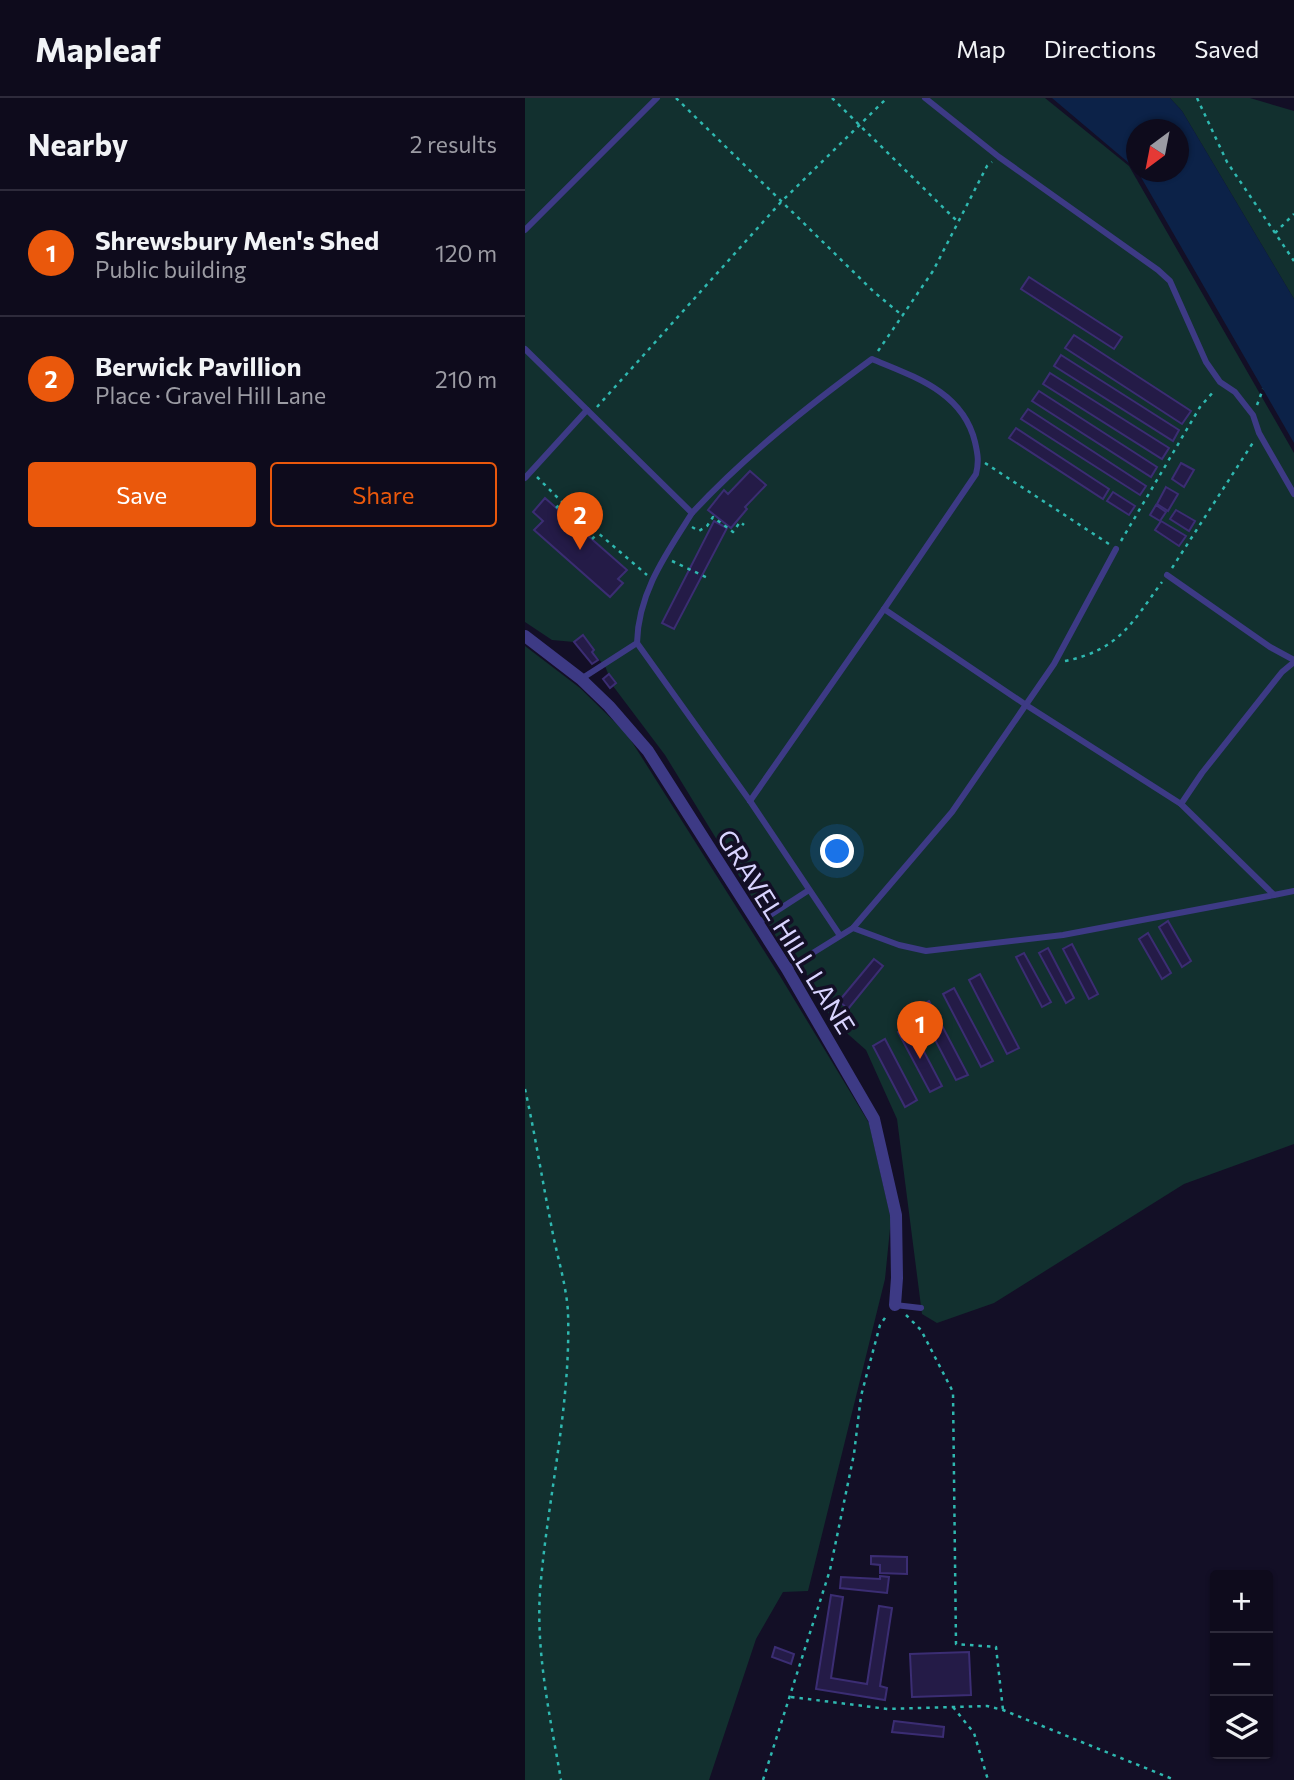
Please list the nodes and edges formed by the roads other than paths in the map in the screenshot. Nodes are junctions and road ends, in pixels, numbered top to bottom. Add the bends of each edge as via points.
1 (657, 98) edge
2 (925, 98) edge
3 (525, 230) edge
4 (525, 349) edge
5 (589, 412) junction
6 (525, 478) edge
7 (1294, 494) edge
8 (692, 513) junction
9 (1116, 549) road end
10 (1167, 575) road end
11 (884, 609) junction
12 (525, 636) edge
13 (637, 643) junction
14 (1294, 661) edge
15 (581, 679) junction
16 (1026, 705) junction
17 (750, 801) junction
18 (1181, 804) junction
19 (809, 890) junction
20 (1294, 891) edge
21 (1274, 895) junction
22 (758, 923) junction
23 (853, 928) junction
24 (839, 934) junction
25 (786, 969) junction
26 (895, 1305) joint
27 (921, 1308) dead end

1 - 3 lane
2 - 7 lane via 1170,281 1206,362 1253,415
4 - 5 lane
5 - 6 lane
5 - 8 lane
8 - 11 lane via 802,412 872,359 924,381 953,400 972,427 980,460 976,474
8 - 13 lane via 653,579 638,620
9 - 16 lane via 1054,664
10 - 14 lane
11 - 16 lane
11 - 17 lane
12 - 15 street, GRAVEL HILL LANE
13 - 15 lane
13 - 17 lane
14 - 18 lane
15 - 22 street, GRAVEL HILL LANE via 648,751
16 - 18 lane
16 - 23 lane via 952,812
17 - 19 lane
18 - 21 lane
19 - 22 lane
19 - 24 lane
20 - 21 lane
21 - 23 lane via 1063,936 926,951
22 - 25 street, GRAVEL HILL LANE
23 - 24 lane
24 - 25 lane
25 - 26 street, GRAVEL HILL LANE via 874,1119 896,1215
26 - 27 lane

